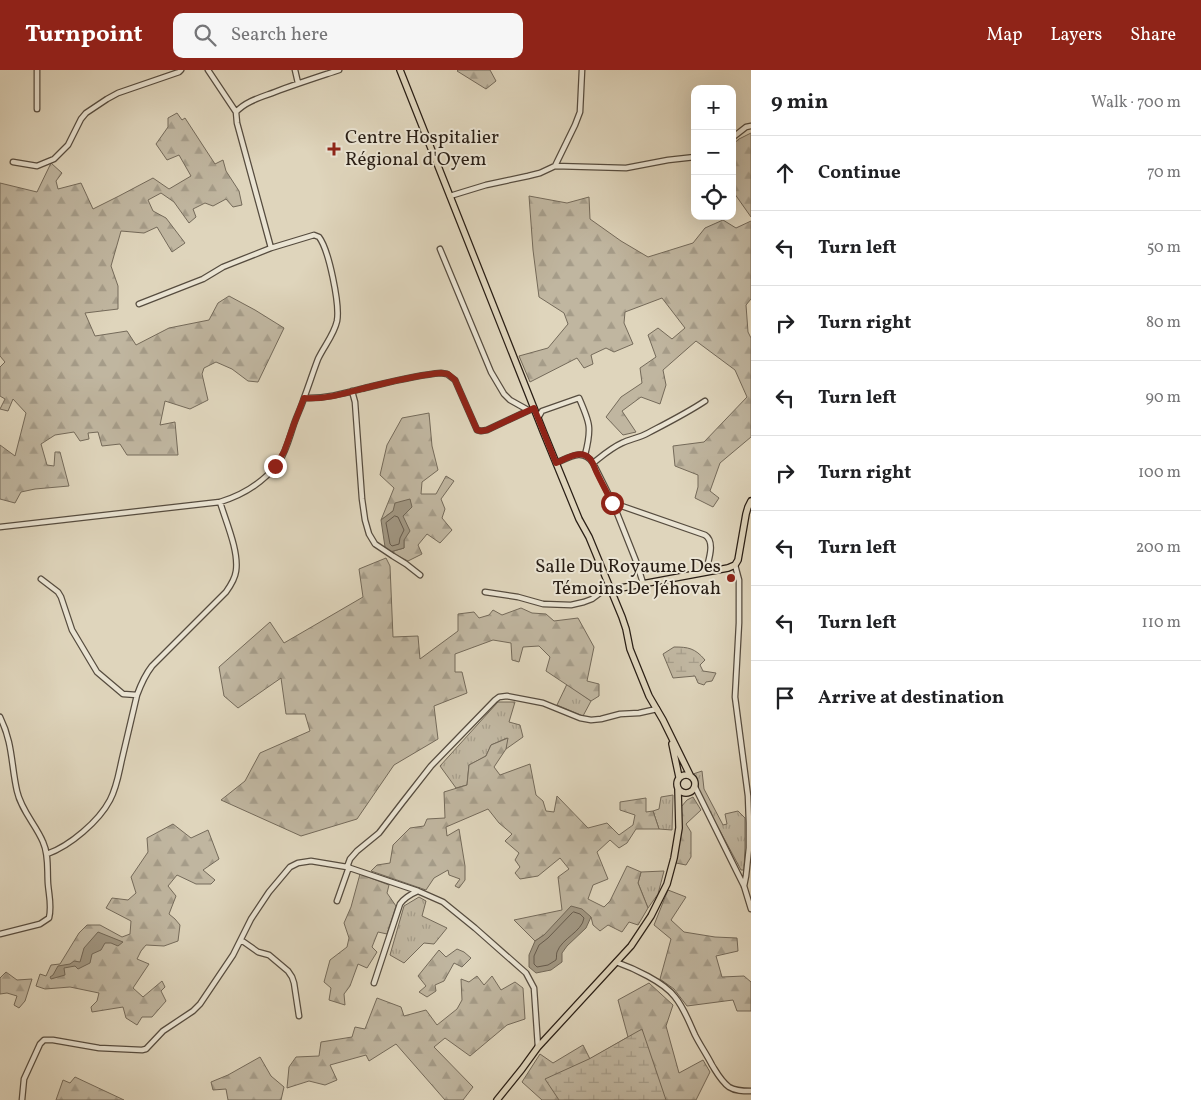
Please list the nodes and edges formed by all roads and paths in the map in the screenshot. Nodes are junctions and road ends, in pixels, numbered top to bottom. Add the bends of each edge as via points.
1 (37, 70) edge
2 (181, 70) edge
3 (208, 70) edge
4 (295, 70) edge
5 (339, 70) edge
6 (400, 70) edge
7 (582, 70) edge
8 (298, 83) junction
9 (37, 109) dead end
10 (236, 112) junction
11 (751, 126) edge
12 (736, 135) edge
13 (691, 157) edge
14 (13, 162) dead end
15 (556, 166) junction
16 (450, 196) junction
17 (271, 248) junction
18 (440, 249) dead end
19 (139, 304) dead end
20 (352, 391) junction
21 (304, 398) junction
22 (705, 401) dead end
23 (531, 409) junction
24 (538, 418) junction
25 (585, 455) junction
26 (556, 463) junction
27 (593, 463) junction
28 (751, 501) edge
29 (220, 502) junction
30 (612, 503) junction
31 (0, 527) edge
32 (735, 565) junction
33 (706, 571) junction
34 (420, 575) dead end
35 (40, 579) dead end
36 (643, 583) junction
37 (610, 590) junction
38 (485, 592) dead end
39 (137, 695) junction
40 (657, 709) junction
41 (0, 717) edge
42 (671, 737) junction
43 (690, 775) junction
44 (679, 778) junction
45 (695, 787) junction
46 (678, 789) junction
47 (750, 831) edge
48 (47, 854) junction
49 (348, 867) junction
50 (744, 886) junction
51 (418, 890) junction
52 (337, 901) dead end
53 (751, 909) edge
54 (0, 934) edge
55 (241, 940) junction
56 (616, 962) junction
57 (374, 983) dead end
58 (299, 1016) dead end
59 (538, 1047) junction
60 (751, 1091) edge
61 (22, 1100) edge
62 (497, 1100) edge

1 - 9 street
2 - 14 street via 118,93 95,106 81,119 68,145 54,158 37,166
3 - 10 street
4 - 8 street
5 - 8 street
6 - 16 main road
7 - 15 street via 580,112
8 - 10 street via 257,99
10 - 17 street
11 - 12 street
13 - 15 street via 626,168
15 - 16 street
16 - 23 main road
17 - 19 street
17 - 21 street via 319,236 333,280 337,322 318,359
18 - 23 street via 491,372 510,400
20 - 21 street
20 - 23 street via 448,374 455,380 477,430 481,431
20 - 34 street via 356,402 362,499 369,534 379,547
21 - 29 street via 284,452 275,466 254,487
22 - 27 street via 645,435 611,449
23 - 24 main road
24 - 25 street via 542,411 579,398 590,430
24 - 26 main road
25 - 26 street via 571,456
25 - 27 street
26 - 37 main road
27 - 30 street
28 - 32 main road
29 - 31 street
29 - 39 street via 236,555 234,577 226,592 152,666
30 - 33 street via 705,535 711,542
30 - 36 street
32 - 33 main road
32 - 47 street via 739,580 739,623 735,696
33 - 36 main road
35 - 39 street via 58,592 72,630 97,672 123,694
36 - 37 main road
37 - 38 street via 571,605 544,604
37 - 40 main road via 624,623 630,649
39 - 48 street via 110,800 92,824
40 - 42 main road
40 - 49 street via 591,720 543,703 499,697 431,766 379,833 350,859
41 - 48 street via 9,738 17,792
42 - 43 main road
42 - 44 main road
43 - 44 main road
43 - 45 main road
44 - 46 main road
45 - 46 main road via 689,793
45 - 50 street
46 - 56 main road via 679,828 672,871 651,916
47 - 50 street
48 - 54 street via 49,918 40,924
49 - 51 street
49 - 52 street
49 - 55 street via 311,861 290,867 268,892
50 - 53 street
51 - 57 street via 400,904
51 - 59 street via 443,902 526,973 534,988
55 - 58 street via 258,952 269,955 288,971 294,983
55 - 61 street via 200,1004 163,1031 146,1049 115,1050 44,1040 24,1079
56 - 59 main road
56 - 60 street via 670,991 682,1007 720,1079 730,1088
59 - 62 main road

